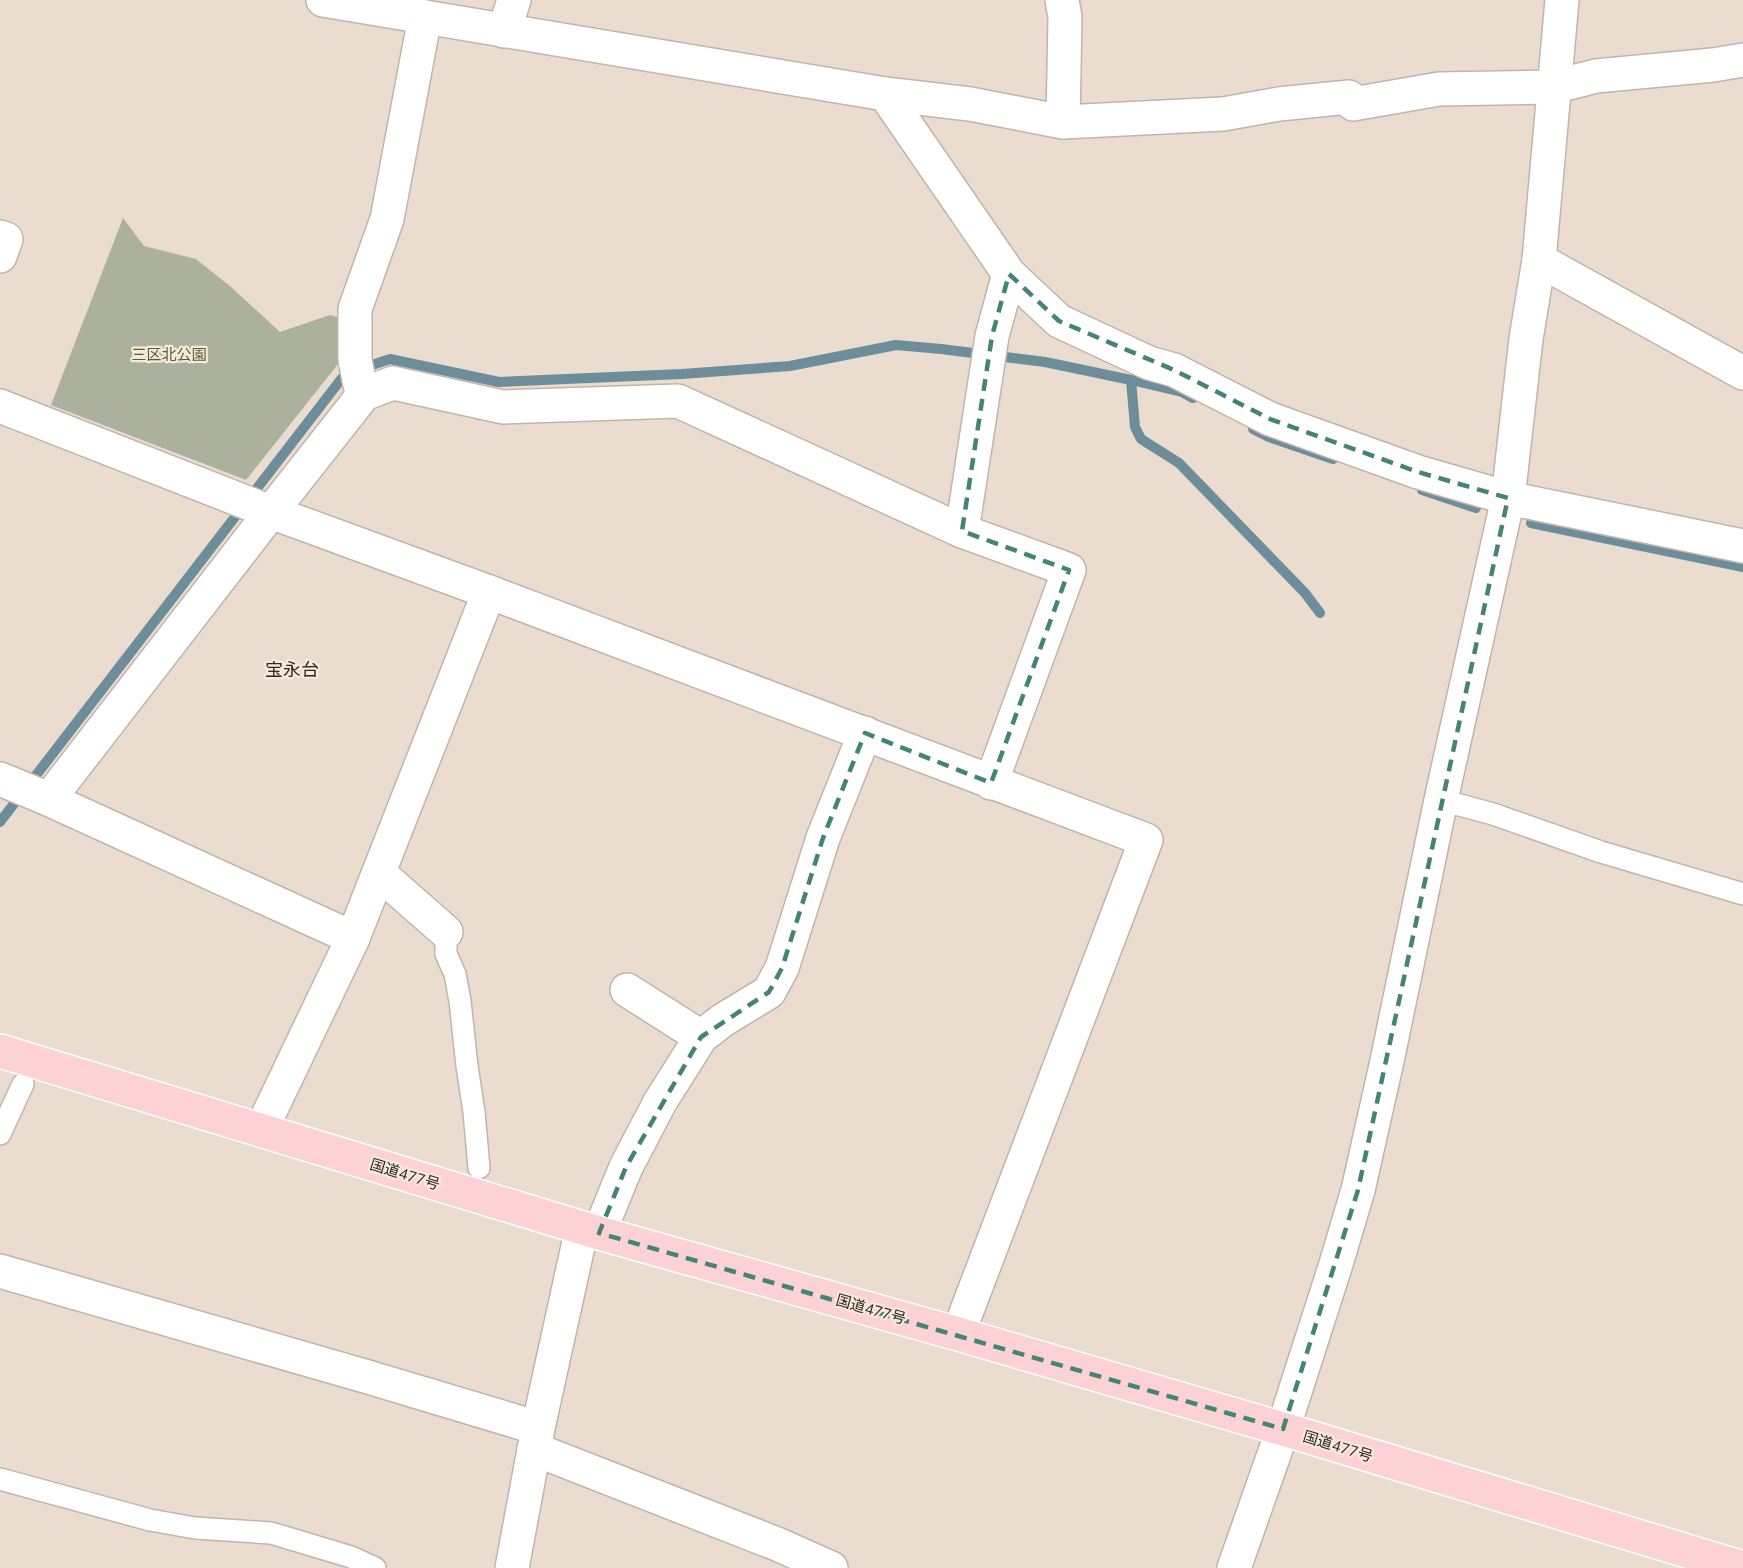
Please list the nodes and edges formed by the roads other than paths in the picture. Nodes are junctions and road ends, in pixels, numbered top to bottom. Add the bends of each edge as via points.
1 (323, 0) edge
2 (514, 0) edge
3 (1062, 0) edge
4 (1562, 0) edge
5 (425, 17) junction
6 (504, 31) junction
7 (1743, 60) edge
8 (1553, 87) junction
9 (885, 94) junction
10 (1064, 122) junction
11 (0, 237) edge
12 (0, 256) edge
13 (1539, 260) junction
14 (1009, 274) junction
15 (1743, 374) edge
16 (360, 379) junction
17 (0, 406) edge
18 (1508, 498) junction
19 (269, 511) junction
20 (962, 531) junction
21 (1743, 546) edge
22 (489, 592) junction
23 (865, 734) junction
24 (1, 780) edge
25 (992, 783) junction
26 (48, 798) junction
27 (1441, 800) junction
28 (379, 873) junction
29 (1743, 894) edge
30 (446, 932) joint
31 (353, 938) junction
32 (627, 990) dead end
33 (701, 1037) junction
34 (0, 1051) edge
35 (23, 1084) dead end
36 (261, 1130) junction
37 (0, 1134) edge
38 (478, 1168) dead end
39 (590, 1230) junction
40 (0, 1271) edge
41 (958, 1334) junction
42 (1283, 1429) junction
43 (536, 1439) junction
44 (0, 1479) edge
45 (375, 1568) edge
46 (512, 1568) edge
47 (831, 1568) edge
48 (1234, 1568) edge
49 (1743, 1568) edge

1 - 5 street
2 - 6 street
3 - 10 street
4 - 8 street
5 - 6 street
5 - 16 street via 387,219 355,309
6 - 9 street
7 - 8 street via 1596,76
8 - 10 street via 1439,89 1353,104 1349,97 1223,114
8 - 13 street
9 - 10 street via 970,104
9 - 14 street
11 - 12 street via 6,239
13 - 15 street
13 - 18 street
14 - 18 street via 1059,321 1149,363 1174,370 1270,419 1418,472
14 - 20 street via 992,336
16 - 19 street
16 - 20 street via 503,407 678,401
17 - 19 street
18 - 21 street
18 - 27 street
19 - 22 street
19 - 26 street
20 - 25 street via 1069,570
22 - 23 street
22 - 28 street
23 - 25 street
23 - 33 street via 823,838 782,968 769,992
24 - 26 street
25 - 41 street via 1146,840
26 - 31 street
27 - 29 lane
27 - 42 street via 1358,1190
28 - 30 street
28 - 31 street
30 - 38 lane via 446,954 460,1001
31 - 36 street
32 - 33 street
33 - 39 street via 660,1102
34 - 36 highway, 国道477号
35 - 37 lane
36 - 39 highway, 国道477号
39 - 41 highway, 国道477号
39 - 43 street
40 - 43 street via 368,1377
41 - 42 highway, 国道477号
42 - 48 street
42 - 49 highway, 国道477号
43 - 46 street
43 - 47 street
44 - 45 lane via 150,1520 195,1528 271,1533

